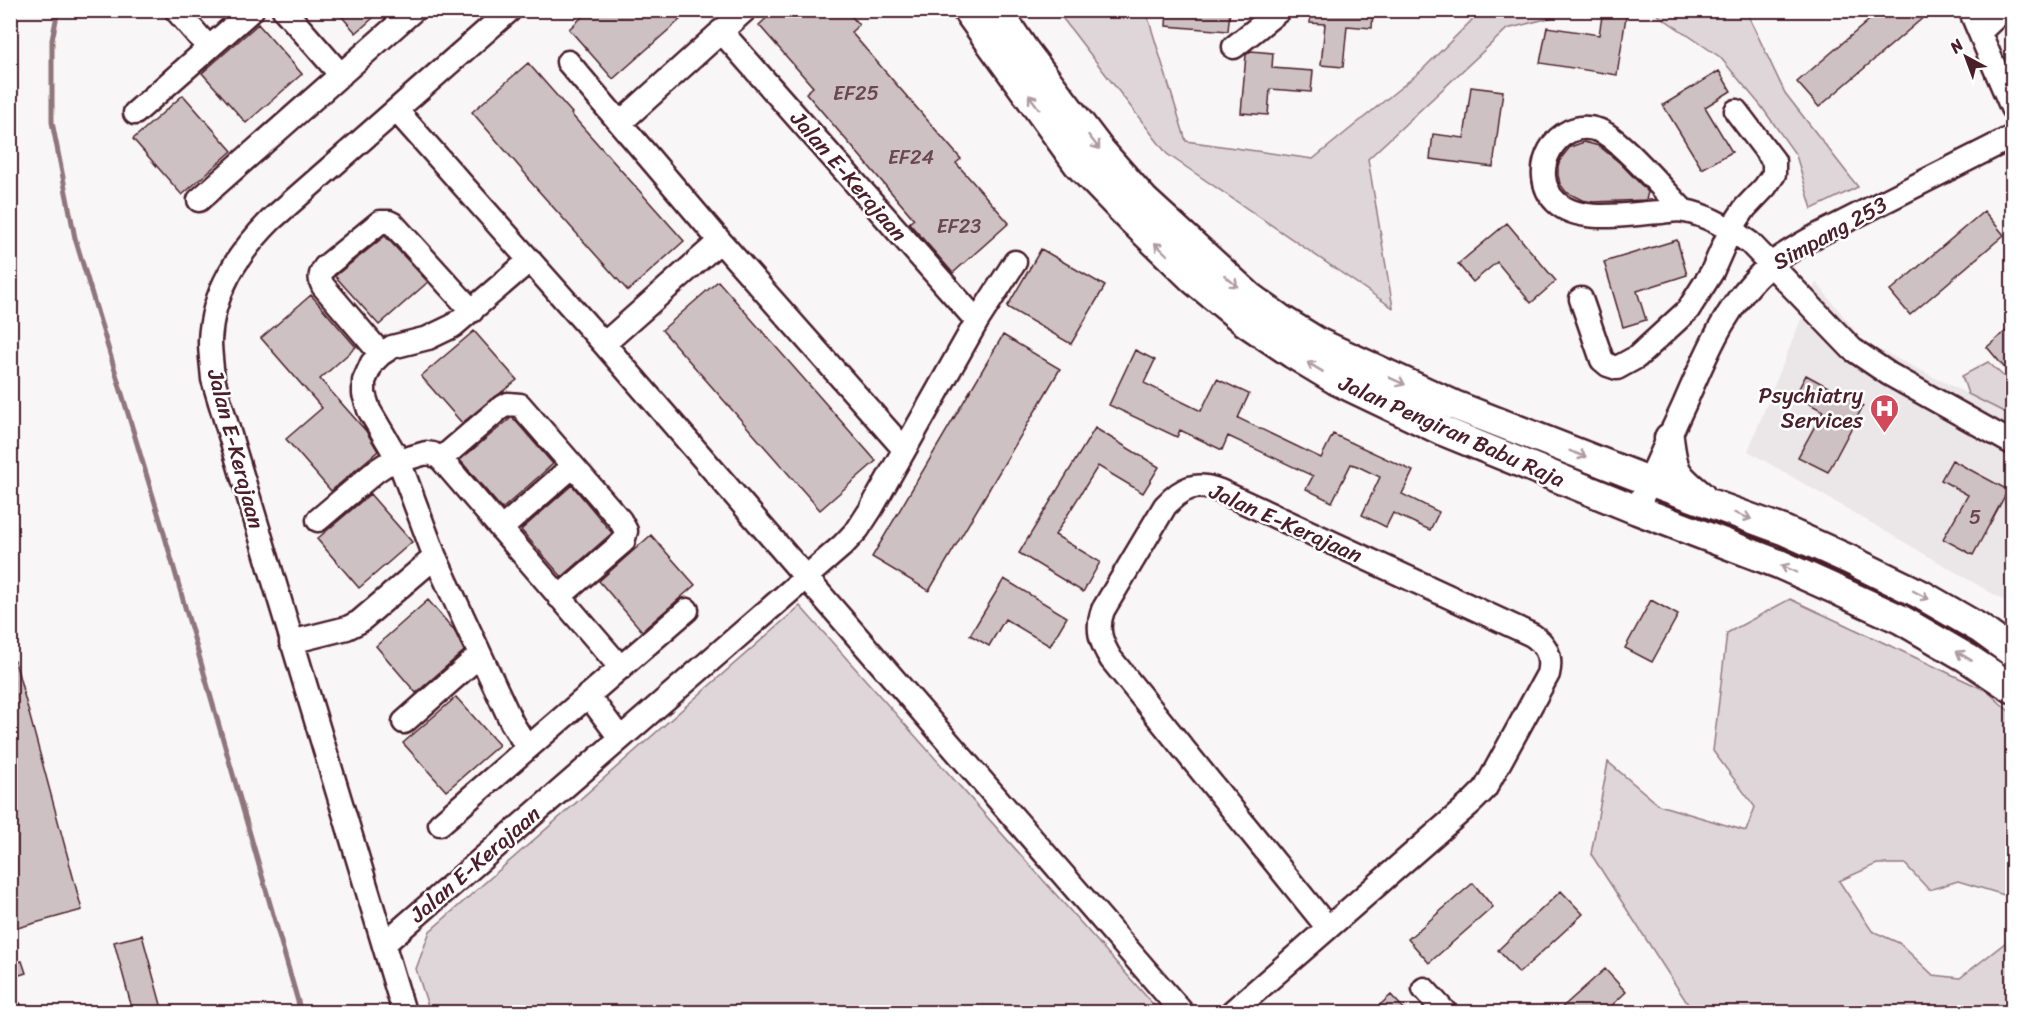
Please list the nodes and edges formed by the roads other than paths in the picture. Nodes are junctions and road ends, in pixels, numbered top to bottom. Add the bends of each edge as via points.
1 (176, 10) edge
2 (252, 10) edge
3 (284, 10) edge
4 (414, 10) edge
5 (510, 10) edge
6 (745, 10) edge
7 (967, 10) edge
8 (997, 10) edge
9 (1280, 10) edge
10 (1970, 10) edge
11 (2003, 10) edge
12 (722, 31) junction
13 (1980, 32) junction
14 (1233, 47) dead end
15 (209, 48) junction
16 (568, 62) dead end
17 (341, 75) junction
18 (2013, 108) edge
19 (397, 111) junction
20 (1736, 111) dead end
21 (135, 113) dead end
22 (620, 123) junction
23 (2013, 137) edge
24 (199, 200) dead end
25 (1684, 211) junction
26 (1731, 229) junction
27 (720, 241) junction
28 (530, 260) junction
29 (1015, 262) dead end
30 (1770, 265) junction
31 (1581, 299) dead end
32 (471, 311) junction
33 (977, 321) junction
34 (604, 344) junction
35 (381, 354) junction
36 (1669, 438) junction
37 (2013, 443) edge
38 (904, 449) junction
39 (441, 459) junction
40 (399, 461) junction
41 (573, 466) junction
42 (1649, 481) junction
43 (1714, 506) junction
44 (1637, 510) junction
45 (318, 520) dead end
46 (501, 529) junction
47 (435, 557) junction
48 (806, 577) junction
49 (559, 597) junction
50 (687, 610) dead end
51 (291, 642) junction
52 (2013, 652) edge
53 (480, 655) junction
54 (621, 668) junction
55 (2013, 688) edge
56 (588, 695) junction
57 (404, 722) dead end
58 (620, 738) junction
59 (527, 747) junction
60 (440, 824) dead end
61 (1328, 928) junction
62 (384, 944) junction
63 (1424, 988) dead end
64 (404, 1012) edge
65 (1182, 1012) edge
66 (1232, 1012) edge
67 (1445, 1012) edge

1 - 15 street
2 - 15 street
3 - 17 street
4 - 17 street
5 - 19 street, Jalan E-Kerajaan
6 - 12 street
44 -> 7 main road, Jalan Pengiran Babu Raja via 1372,398 1293,354 1244,321 1194,280 1078,164
8 -> 42 main road, Jalan Pengiran Babu Raja via 1100,150 1144,200 1260,305 1318,343 1386,376
9 - 14 street
10 - 13 street
11 - 13 street
12 - 22 street
12 - 33 street, Jalan E-Kerajaan
13 - 18 street
15 - 21 street
16 - 22 street
17 - 24 street
19 - 28 street
19 - 51 street, Jalan E-Kerajaan via 250,240 234,263 215,308 210,341 213,379
20 - 26 street via 1774,161 1774,174
22 - 27 street
23 - 30 street, Simpang 253 via 1816,236
25 - 25 street via 1600,130 1569,131 1549,150 1544,164 1548,193 1568,211 1592,216
25 - 26 street
26 - 30 street
26 - 31 street via 1712,272 1688,310 1637,357 1617,368 1602,360
27 - 34 street
27 - 38 street
28 - 32 street
28 - 34 street
29 - 33 street, Jalan E-Kerajaan
30 - 36 street, Simpang 253 via 1736,300 1717,331
30 - 37 street via 1852,349
32 - 35 street via 440,334 398,344
32 - 35 street via 398,229 389,222 380,222 325,267 320,280
33 - 38 street, Jalan E-Kerajaan
34 - 48 street
35 - 40 street via 367,371 364,394
36 - 42 street, Simpang 253
36 - 43 main road via 1674,470
38 - 48 street, Jalan E-Kerajaan via 858,529
39 - 40 street via 426,453
39 - 41 street via 499,409 515,404 527,411
39 - 46 street
40 - 45 street via 376,471
40 - 47 street
41 - 46 street
41 - 49 street via 626,531 623,542
42 - 43 main road, Jalan Pengiran Babu Raja
42 - 44 street, Simpang 253
43 -> 52 main road, Jalan Pengiran Babu Raja via 1783,530 1920,594
55 -> 44 main road, Jalan Pengiran Babu Raja via 1890,615 1779,564
46 - 49 street
47 - 51 street via 359,622
47 - 53 street
48 - 58 street, Jalan E-Kerajaan
48 - 65 street
49 - 54 street
50 - 54 street
51 - 62 street, Jalan E-Kerajaan
53 - 57 street
53 - 59 street
54 - 56 street
56 - 58 street
56 - 59 street
58 - 62 street, Jalan E-Kerajaan
59 - 60 street
61 - 61 street, Jalan E-Kerajaan via 1485,789 1551,662 1543,645 1532,635 1209,486 1185,489 1165,506 1103,610 1099,628 1105,648
61 - 66 street
62 - 64 street, Jalan E-Kerajaan
63 - 67 street

